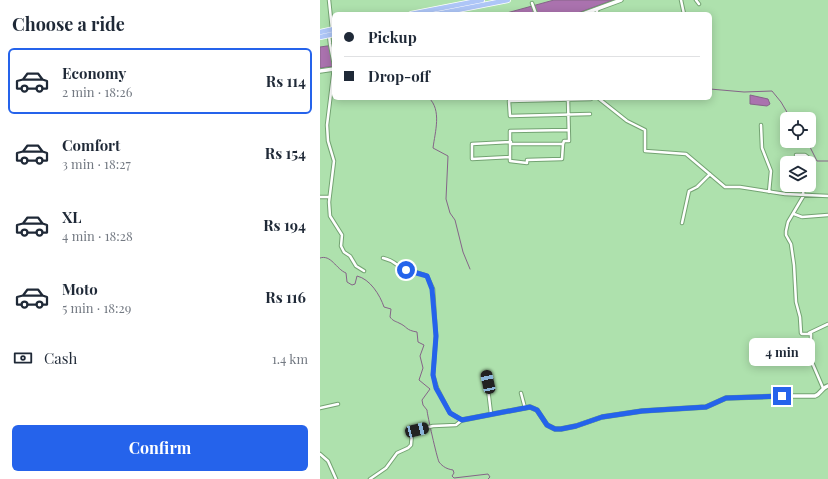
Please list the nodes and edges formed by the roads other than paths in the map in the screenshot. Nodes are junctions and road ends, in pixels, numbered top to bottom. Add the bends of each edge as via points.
1 (330, 0) edge
2 (482, 0) edge
3 (508, 0) edge
4 (621, 0) edge
5 (681, 0) edge
6 (696, 0) edge
7 (468, 4) edge
8 (532, 4) dead end
9 (699, 4) dead end
10 (461, 7) junction
11 (597, 9) joint
12 (425, 12) edge
13 (444, 12) edge
14 (535, 12) edge
15 (589, 12) edge
16 (684, 12) edge
17 (320, 32) edge
18 (332, 32) edge
19 (320, 37) edge
20 (332, 56) edge
21 (332, 68) edge
22 (320, 71) edge
23 (332, 84) edge
24 (538, 100) edge
25 (566, 100) edge
26 (601, 100) edge
27 (590, 114) dead end
28 (568, 115) junction
29 (761, 125) dead end
30 (568, 130) junction
31 (511, 143) junction
32 (563, 144) junction
33 (796, 155) dead end
34 (806, 156) edge
35 (510, 157) junction
36 (710, 174) junction
37 (769, 192) junction
38 (804, 194) junction
39 (828, 196) edge
40 (320, 197) edge
41 (329, 197) junction
42 (794, 214) junction
43 (828, 215) edge
44 (682, 223) dead end
45 (383, 258) dead end
46 (364, 271) dead end
47 (828, 324) edge
48 (809, 334) junction
49 (486, 372) dead end
50 (828, 386) edge
51 (823, 388) junction
52 (521, 393) dead end
53 (338, 404) dead end
54 (320, 408) edge
55 (525, 408) junction
56 (491, 414) junction
57 (462, 420) junction
58 (320, 454) edge
59 (336, 479) edge
60 (370, 479) edge

1 - 18 street
2 - 7 highway
3 - 7 highway
4 - 11 street
5 - 16 street
6 - 9 street
7 - 10 highway
8 - 14 street
10 - 12 highway
10 - 13 highway
11 - 15 street
17 - 18 highway
18 - 19 highway
18 - 20 street
21 - 22 street
23 - 41 street via 327,125 328,141 334,161
24 - 28 street via 509,101 510,116
25 - 28 street
26 - 36 street via 627,121 645,130 645,151 686,154
27 - 28 street
28 - 30 street
29 - 37 street via 762,150 771,171
30 - 31 street via 510,132
30 - 32 street via 569,141 564,141
31 - 32 street
31 - 35 street
31 - 35 street via 472,144 472,159
32 - 35 street via 562,159 527,162 510,161
33 - 34 street
36 - 37 street via 728,188 740,187
36 - 44 street via 689,191
37 - 38 street
38 - 39 street
38 - 42 street
40 - 41 street
41 - 46 street via 330,216 342,235 341,246 356,266
42 - 43 street via 802,217
42 - 48 street via 787,225 786,235 791,244 801,333
45 - 57 street via 392,260 406,270 427,276 432,289 436,336 433,375 436,388 450,413
47 - 48 street
48 - 51 street via 811,360
49 - 56 street
50 - 51 street
51 - 55 street via 815,396 726,398 706,407 656,409 602,417 568,429 555,429 547,425 537,410
52 - 55 street
53 - 54 street
55 - 56 street
56 - 57 street
57 - 60 street via 456,425 433,426 412,433 408,448 397,453 386,468
58 - 59 street via 328,461

